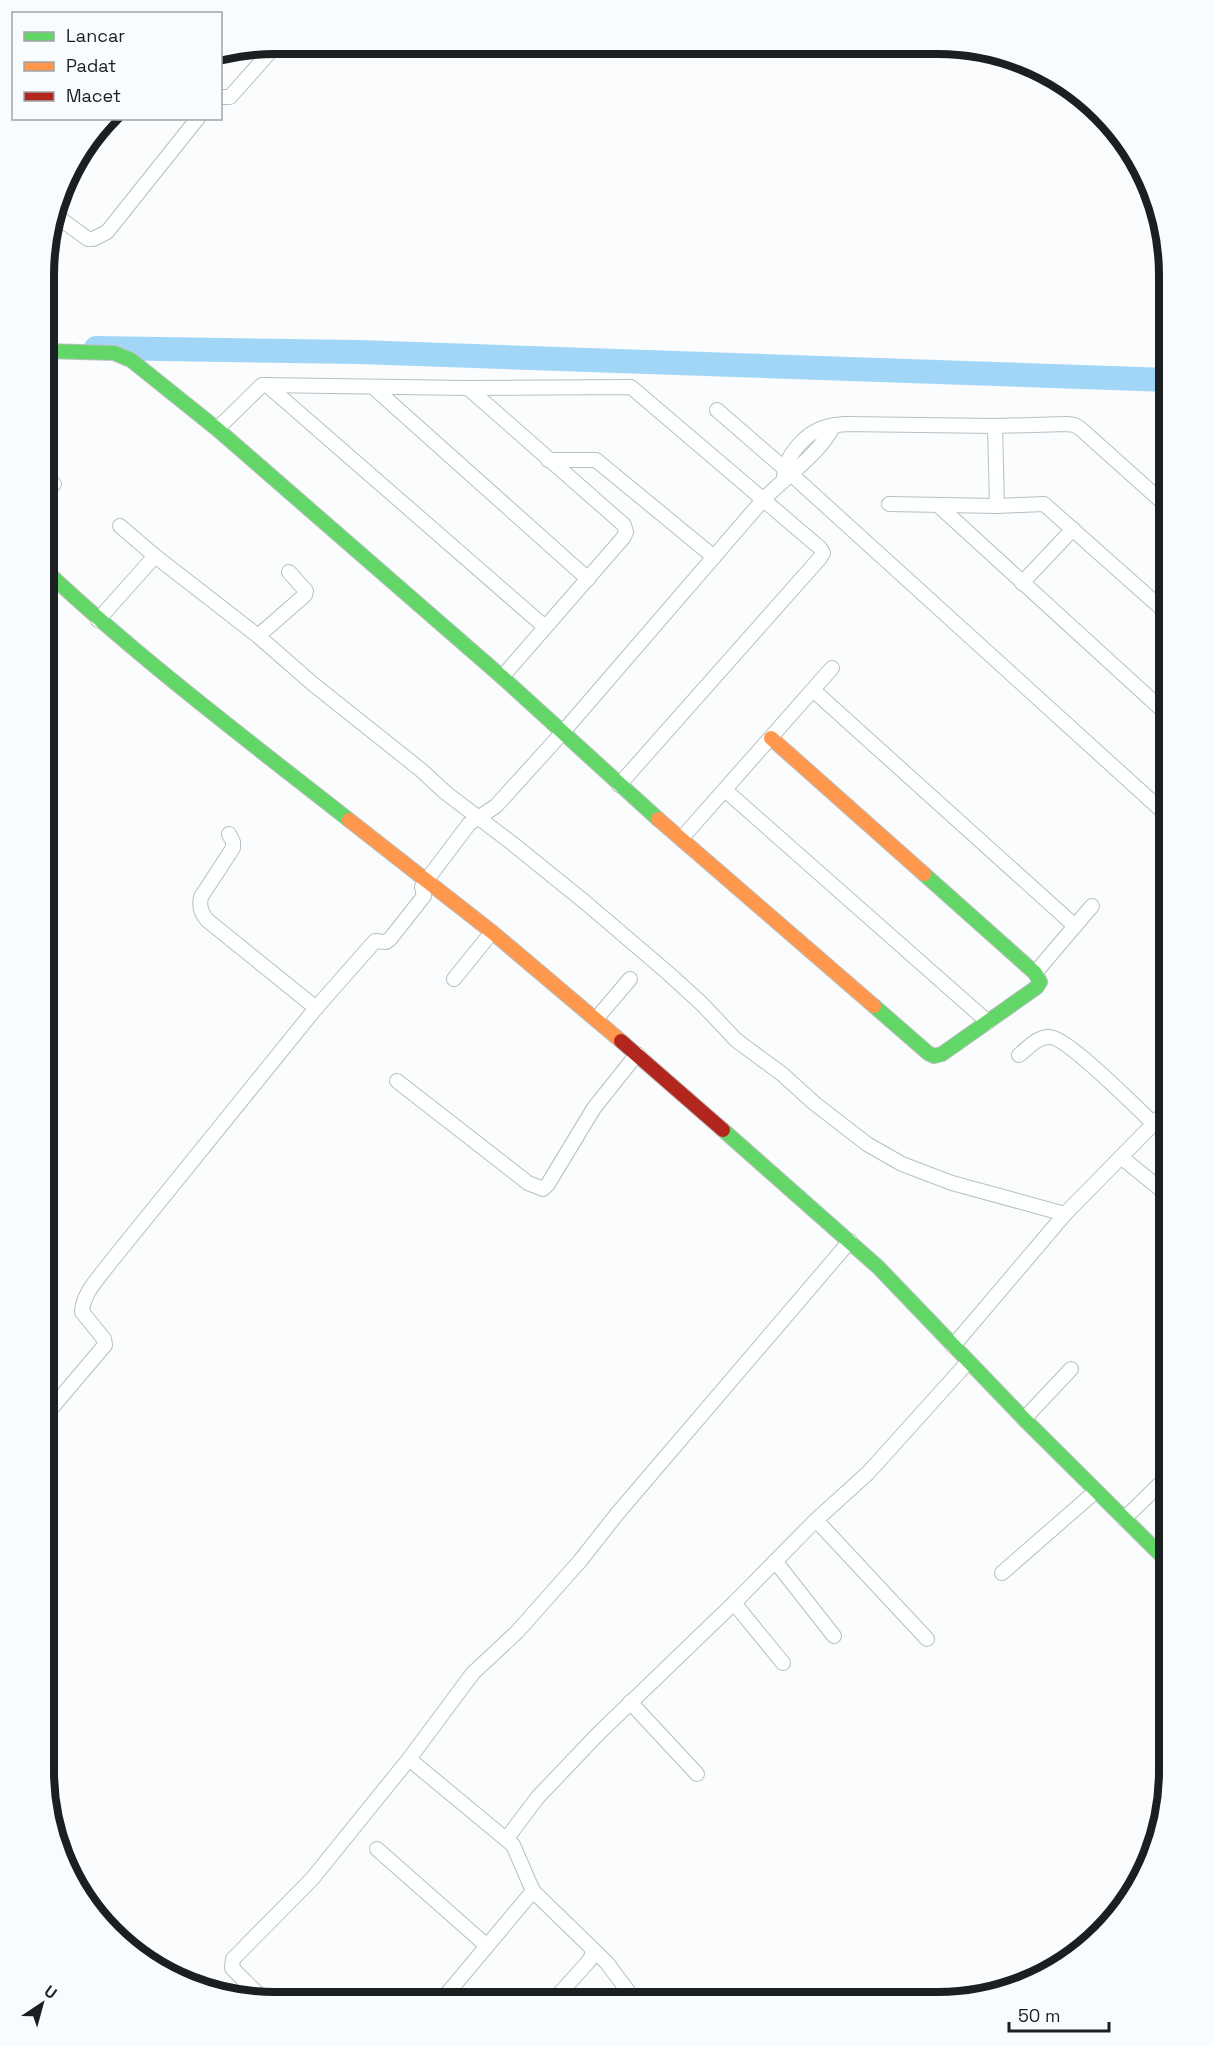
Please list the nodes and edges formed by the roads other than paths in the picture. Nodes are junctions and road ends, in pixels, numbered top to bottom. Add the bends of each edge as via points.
1 (266, 54) edge
2 (224, 93) edge
3 (196, 120) edge
4 (62, 219) edge
5 (54, 351) edge
6 (267, 385) junction
7 (373, 387) junction
8 (468, 388) junction
9 (717, 410) dead end
10 (995, 426) junction
11 (217, 429) junction
12 (548, 460) junction
13 (779, 483) junction
14 (1159, 499) edge
15 (889, 504) dead end
16 (939, 506) junction
17 (997, 506) junction
18 (120, 526) dead end
19 (1073, 529) junction
20 (155, 556) junction
21 (714, 557) junction
22 (289, 572) dead end
23 (54, 578) edge
24 (588, 579) junction
25 (1022, 583) junction
26 (1159, 606) edge
27 (98, 620) junction
28 (545, 627) junction
29 (258, 636) junction
30 (832, 668) dead end
31 (502, 677) junction
32 (813, 690) junction
33 (1159, 707) edge
34 (562, 732) junction
35 (771, 738) junction
36 (619, 785) junction
37 (725, 790) junction
38 (1159, 808) edge
39 (478, 818) junction
40 (229, 834) dead end
41 (681, 839) junction
42 (426, 881) junction
43 (1092, 906) dead end
44 (1075, 926) junction
45 (485, 940) junction
46 (1035, 973) junction
47 (454, 979) dead end
48 (630, 979) dead end
49 (316, 1008) junction
50 (596, 1019) junction
51 (988, 1022) junction
52 (637, 1054) junction
53 (1019, 1055) dead end
54 (397, 1081) dead end
55 (1159, 1119) edge
56 (1154, 1124) junction
57 (1121, 1157) junction
58 (1159, 1188) edge
59 (1061, 1219) junction
60 (850, 1241) junction
61 (953, 1346) junction
62 (968, 1362) junction
63 (1071, 1369) dead end
64 (54, 1405) edge
65 (1024, 1419) junction
66 (1159, 1485) edge
67 (1096, 1491) junction
68 (1124, 1518) junction
69 (816, 1520) junction
70 (1159, 1553) edge
71 (775, 1561) junction
72 (1002, 1573) dead end
73 (734, 1603) junction
74 (834, 1636) dead end
75 (927, 1639) dead end
76 (783, 1663) dead end
77 (630, 1702) junction
78 (409, 1759) junction
79 (697, 1774) dead end
80 (507, 1838) junction
81 (377, 1849) dead end
82 (533, 1891) junction
83 (487, 1946) junction
84 (592, 1949) junction
85 (254, 1991) edge
86 (449, 1992) edge
87 (561, 1992) edge
88 (629, 1992) edge

1 - 2 street
3 - 4 street via 108,232 88,239
5 - 11 street via 94,351 131,360
6 - 7 street
6 - 11 street via 258,388
6 - 28 street
7 - 8 street
7 - 24 street
8 - 12 street
8 - 13 street via 631,387
9 - 13 street
10 - 13 street via 834,425
10 - 14 street via 1075,425
10 - 17 street
11 - 31 street
12 - 21 street via 596,460
12 - 24 street via 624,525 623,538
13 - 21 street
13 - 36 street via 820,548 820,558
13 - 38 street
15 - 16 street
16 - 17 street
16 - 25 street
17 - 19 street via 1044,504
18 - 20 street
19 - 25 street
19 - 26 street
20 - 27 street
20 - 29 street
21 - 34 street
22 - 29 street via 303,586 305,595
23 - 27 street
24 - 28 street
25 - 33 street
27 - 42 street
28 - 31 street
29 - 39 street
30 - 32 street
31 - 34 street
32 - 35 street
32 - 44 street
34 - 36 street
34 - 39 street via 496,806
35 - 37 street
35 - 46 street
36 - 41 street
37 - 41 street
37 - 51 street
39 - 42 street
39 - 59 street via 668,973 736,1040 867,1144 902,1164
40 - 49 street via 233,848 201,897 201,911 207,920
41 - 51 street via 928,1053 942,1054
42 - 45 street
42 - 49 street via 422,887 424,896 390,939 375,941
43 - 44 street
44 - 46 street
45 - 47 street
45 - 50 street
46 - 51 street via 1040,982 1037,987
48 - 50 street
49 - 64 street via 86,1294 82,1312 105,1345
50 - 52 street
52 - 54 street via 594,1108 543,1189 528,1183
52 - 60 street
53 - 56 street via 1038,1040 1055,1038
55 - 56 street
56 - 57 street
57 - 58 street
57 - 59 street
59 - 61 street
60 - 61 street
60 - 78 street via 580,1561 517,1632 473,1673
61 - 62 street
62 - 65 street
62 - 69 street via 868,1473
63 - 65 street
65 - 67 street
66 - 68 street
67 - 68 street
67 - 72 street
68 - 70 street
69 - 71 street
69 - 75 street
71 - 73 street
71 - 74 street
73 - 76 street
73 - 77 street
77 - 79 street
77 - 80 street via 538,1797
78 - 80 street
78 - 85 street via 312,1879 233,1959 232,1968
80 - 82 street
81 - 83 street
82 - 83 street
82 - 84 street
83 - 86 street
84 - 87 street via 588,1962
84 - 88 street

